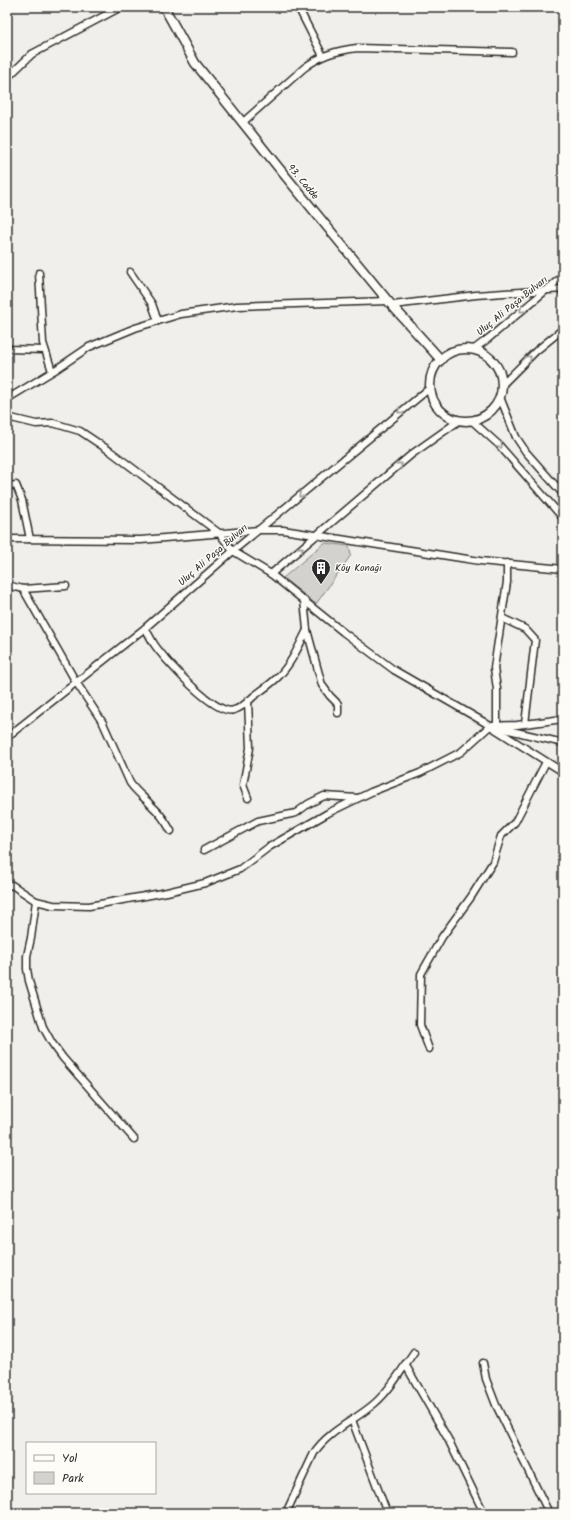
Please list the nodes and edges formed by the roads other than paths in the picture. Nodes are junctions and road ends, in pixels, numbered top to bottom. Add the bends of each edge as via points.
1 (120, 7) edge
2 (164, 7) edge
3 (298, 7) edge
4 (512, 52) dead end
5 (323, 56) junction
6 (7, 78) edge
7 (242, 122) junction
8 (130, 272) dead end
9 (39, 273) dead end
10 (563, 276) edge
11 (563, 289) edge
12 (546, 290) junction
13 (391, 303) junction
14 (158, 321) junction
15 (563, 329) edge
16 (7, 349) edge
17 (45, 350) junction
18 (473, 350) junction
19 (441, 360) junction
20 (52, 371) junction
21 (502, 385) junction
22 (431, 387) junction
23 (500, 397) junction
24 (7, 399) edge
25 (7, 417) edge
26 (460, 420) junction
27 (471, 420) junction
28 (7, 486) edge
29 (563, 494) edge
30 (563, 518) edge
31 (259, 530) junction
32 (219, 533) junction
33 (317, 535) junction
34 (7, 539) edge
35 (30, 539) junction
36 (234, 550) junction
37 (507, 563) junction
38 (563, 569) edge
39 (271, 574) junction
40 (7, 585) edge
41 (66, 586) dead end
42 (23, 589) junction
43 (304, 600) junction
44 (502, 618) junction
45 (145, 628) junction
46 (307, 630) junction
47 (76, 682) junction
48 (248, 701) junction
49 (338, 714) dead end
50 (563, 719) edge
51 (526, 724) junction
52 (494, 726) junction
53 (7, 737) edge
54 (563, 743) edge
55 (546, 762) junction
56 (563, 772) edge
57 (248, 798) dead end
58 (359, 798) junction
59 (171, 832) dead end
60 (204, 850) dead end
61 (7, 886) edge
62 (36, 901) junction
63 (429, 1048) dead end
64 (134, 1139) dead end
65 (414, 1352) dead end
66 (484, 1363) dead end
67 (405, 1364) junction
68 (352, 1420) junction
69 (286, 1513) edge
70 (387, 1513) edge
71 (484, 1513) edge
72 (550, 1513) edge

1 - 6 street via 32,54
2 - 7 main road, 93. Cadde via 195,63
3 - 5 street
4 - 5 street via 357,48 335,51
5 - 7 street via 304,68
7 - 13 main road, 93. Cadde
8 - 14 street via 152,304
9 - 17 street via 42,343
10 - 12 street, Uluç Ali Paşa Bulvarı
11 - 12 street
12 - 13 street
12 -> 18 street, Uluç Ali Paşa Bulvarı
13 - 14 street via 238,306 180,314
13 - 19 main road, 93. Cadde
14 - 20 street via 88,347
21 -> 15 street via 536,351
16 - 17 street
17 - 20 street
18 - 19 main road, Uluç Ali Paşa Bulvarı via 456,351
18 - 21 main road, Uluç Ali Paşa Bulvarı via 484,354 496,365
19 - 22 main road via 434,369
20 - 24 street
21 - 23 main road, Uluç Ali Paşa Bulvarı
22 - 26 main road, Uluç Ali Paşa Bulvarı via 433,398 440,409
22 -> 31 street, Uluç Ali Paşa Bulvarı
23 - 27 main road, Uluç Ali Paşa Bulvarı via 491,411
23 - 29 street via 516,437
25 - 32 street via 36,424 53,423 80,431
26 - 27 main road, Uluç Ali Paşa Bulvarı
33 -> 26 street via 412,454
27 -> 30 street via 499,445
28 - 35 street via 16,485 22,500
31 - 32 street
31 - 33 street via 283,530
31 - 36 street, Uluç Ali Paşa Bulvarı
32 - 35 street via 141,540
32 - 36 street
33 - 37 street via 437,555
39 -> 33 street
34 - 35 street
36 - 39 street
36 - 45 street, Uluç Ali Paşa Bulvarı
37 - 38 street
37 - 44 street
39 - 43 street
40 - 42 street
41 - 42 street
42 - 47 street
43 - 46 street
43 - 52 street via 394,670
44 - 51 street via 525,629 535,640
44 - 52 street via 494,668 497,689
45 - 47 street, Uluç Ali Paşa Bulvarı
45 - 48 street via 154,644 200,694 223,710 234,710
46 - 48 street via 292,659 278,677
46 - 49 street via 322,685 338,704
47 - 53 street, Uluç Ali Paşa Bulvarı
47 - 59 street via 103,723 130,783 136,792 152,805
48 - 57 street via 250,748 243,785
50 - 51 street
51 - 52 street
52 - 54 street
52 - 55 street
52 - 58 street via 461,752 420,774
55 - 56 street
55 - 63 street via 515,822 501,836 493,862 421,974 420,1025
58 - 60 street via 324,796 296,813 258,821
58 - 62 street via 269,847 240,869 205,883 89,906 53,905
61 - 62 street via 12,886
62 - 64 street via 27,969 43,1027 63,1058
65 - 67 street
66 - 72 street via 486,1379 496,1405
67 - 68 street via 382,1397
67 - 71 street via 448,1439
68 - 69 street via 316,1450
68 - 70 street

